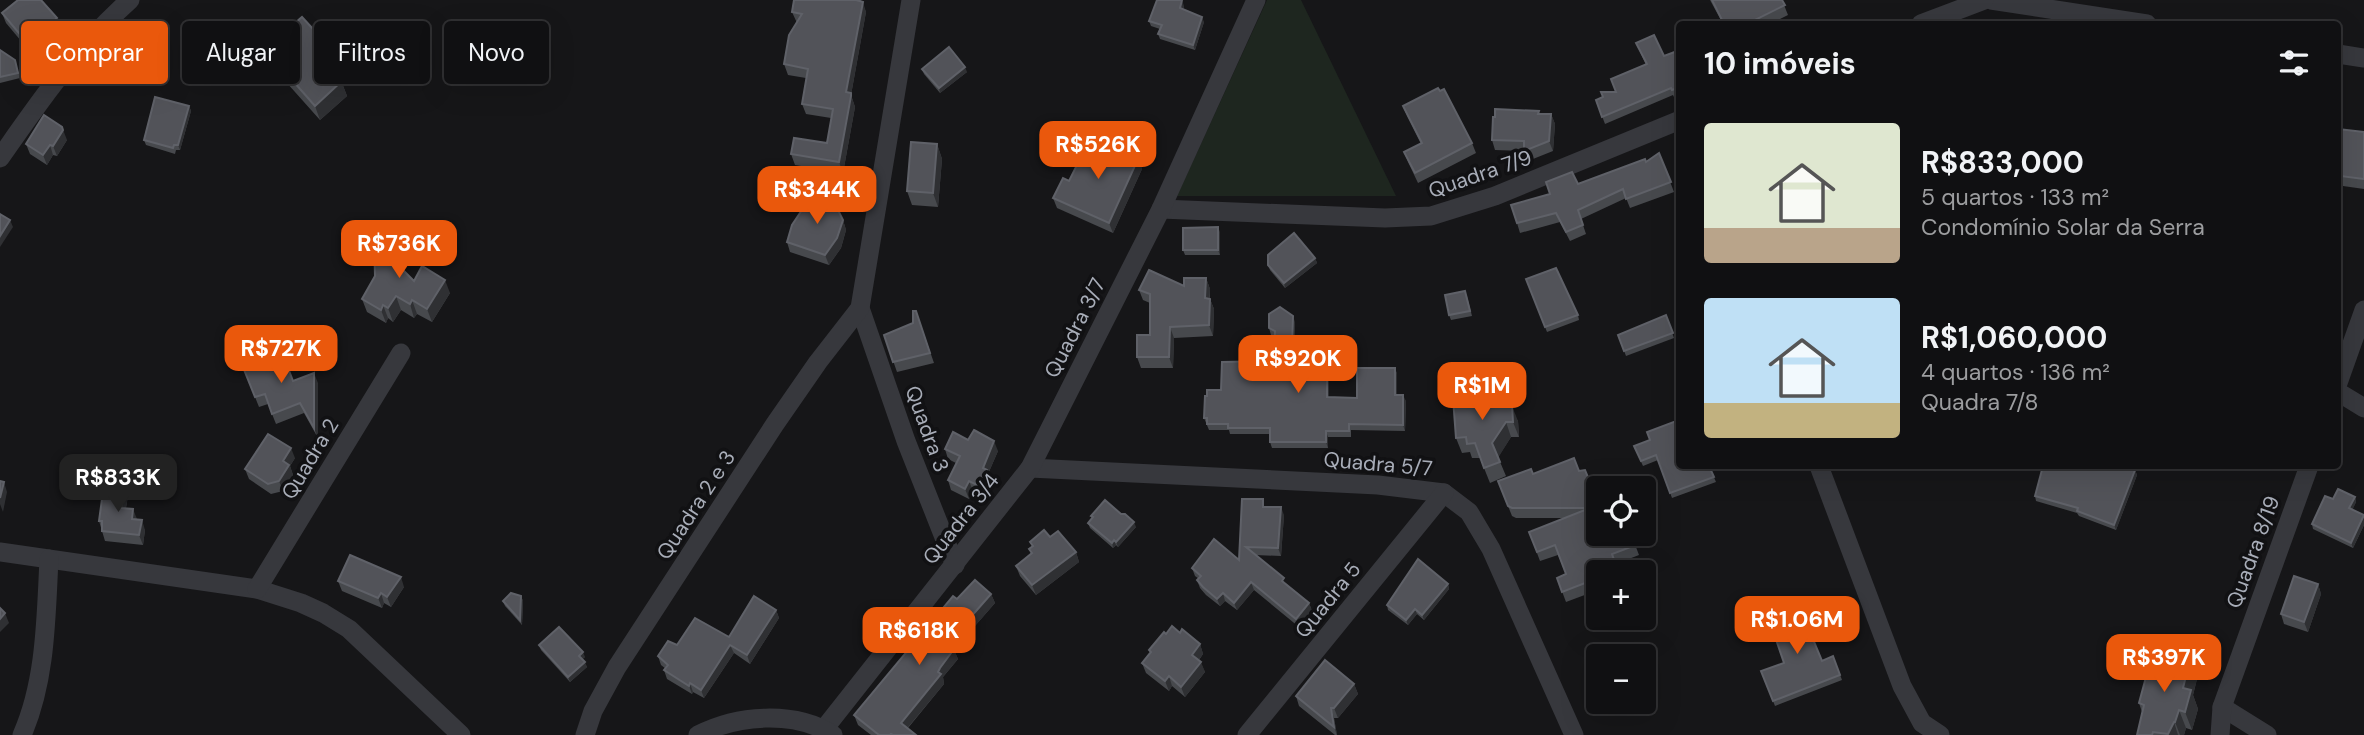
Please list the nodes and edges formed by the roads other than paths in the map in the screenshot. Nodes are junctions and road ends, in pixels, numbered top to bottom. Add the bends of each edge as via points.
1 (130, 0) edge
2 (911, 0) edge
3 (1256, 0) edge
4 (1992, 0) edge
5 (1931, 21) edge
6 (2128, 21) edge
7 (2341, 54) edge
8 (2364, 58) edge
9 (1676, 123) edge
10 (0, 158) edge
11 (1161, 209) junction
12 (860, 308) junction
13 (2364, 310) edge
14 (401, 352) dead end
15 (2341, 375) edge
16 (2341, 394) edge
17 (2364, 408) edge
18 (1030, 468) junction
19 (1820, 469) edge
20 (2308, 469) edge
21 (1444, 493) junction
22 (0, 552) edge
23 (49, 559) junction
24 (955, 565) junction
25 (257, 589) junction
26 (2222, 707) junction
27 (828, 732) edge
28 (22, 735) edge
29 (461, 735) edge
30 (585, 735) edge
31 (698, 735) edge
32 (1247, 735) edge
33 (1574, 735) edge
34 (1940, 735) edge
35 (2220, 735) edge
36 (2267, 735) edge

1 - 10 street via 53,82
2 - 12 street
3 - 11 street, Quadra 3/7
4 - 5 street
4 - 6 street
7 - 8 street
9 - 11 street, Quadra 7/9 via 1495,196 1431,216
11 - 18 street, Quadra 3/7
12 - 24 street, Quadra 3
12 - 30 street, Quadra 2 e 3 via 775,424 617,667
13 - 15 street
14 - 25 street, Quadra 2
16 - 17 street
18 - 21 street, Quadra 5/7 via 1378,485
18 - 24 street, Quadra 3/4
19 - 34 street via 1902,686 1922,723
20 - 26 street, Quadra 8/19
21 - 32 street, Quadra 5
21 - 33 street, Quadra 5/7 via 1469,512 1491,549
22 - 23 street
23 - 25 street
23 - 28 street via 46,621 33,711
24 - 27 street, Quadra 3/4
25 - 29 street via 301,603 349,629
26 - 35 street, Quadra 8/19
26 - 36 street
27 - 31 street via 772,718 747,719

